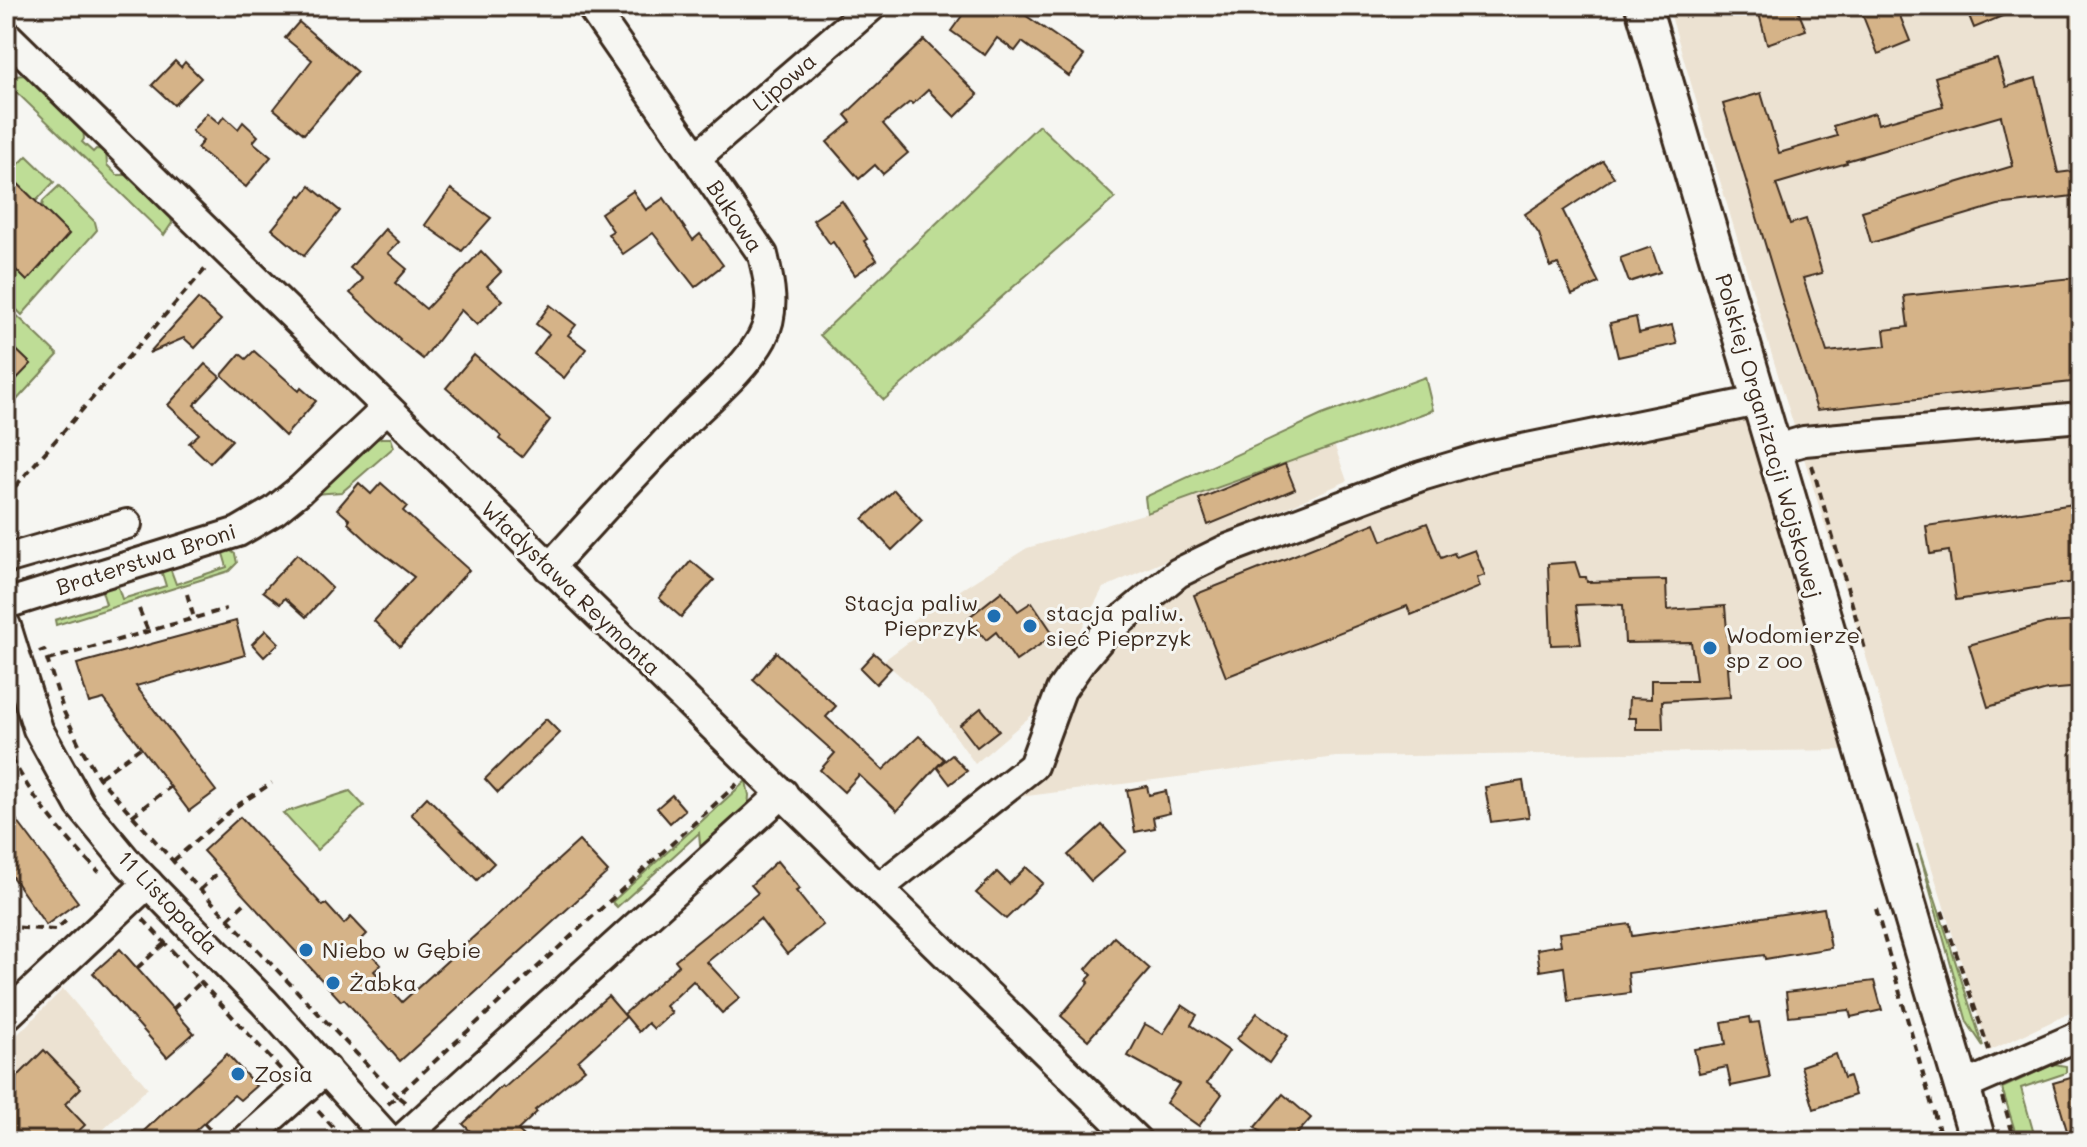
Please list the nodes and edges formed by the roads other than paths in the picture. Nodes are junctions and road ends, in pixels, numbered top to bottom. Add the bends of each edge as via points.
1 (591, 6) edge
2 (872, 6) edge
3 (1643, 6) edge
4 (6, 35) edge
5 (696, 158) junction
6 (1758, 401) junction
7 (387, 408) junction
8 (2081, 417) edge
9 (1773, 450) junction
10 (127, 524) dead end
11 (6, 559) edge
12 (549, 568) junction
13 (6, 604) edge
14 (6, 626) edge
15 (783, 793) junction
16 (148, 883) junction
17 (879, 888) junction
18 (6, 1016) edge
19 (2077, 1044) edge
20 (326, 1069) junction
21 (1962, 1087) junction
22 (245, 1141) edge
23 (390, 1141) edge
24 (400, 1141) edge
25 (1137, 1141) edge
26 (1978, 1141) edge

1 - 5 street, Bukowa
2 - 5 street, Lipowa
3 - 6 main road, Polskiej Organizacji Wojskowej
4 - 7 street, Władysława Reymonta
5 - 12 street, Bukowa via 763,255 770,283 768,323 743,363
6 - 9 main road, Polskiej Organizacji Wojskowej
6 - 17 street via 1488,456 1407,481 1178,573 1104,634 1082,660 1061,690 1033,766
7 - 12 street, Władysława Reymonta
7 - 13 street, Braterstwa Broni via 300,490 238,532
8 - 9 street via 1804,441
9 - 21 main road, Polskiej Organizacji Wojskowej
10 - 11 street
12 - 15 street, Władysława Reymonta
14 - 16 street, 11 Listopada via 36,723 56,764 80,805
15 - 17 street, Władysława Reymonta
15 - 24 street
16 - 18 street
16 - 20 street, 11 Listopada
17 - 25 street, Władysława Reymonta
19 - 21 street
20 - 22 street
20 - 23 street, 11 Listopada
21 - 26 main road, Polskiej Organizacji Wojskowej

